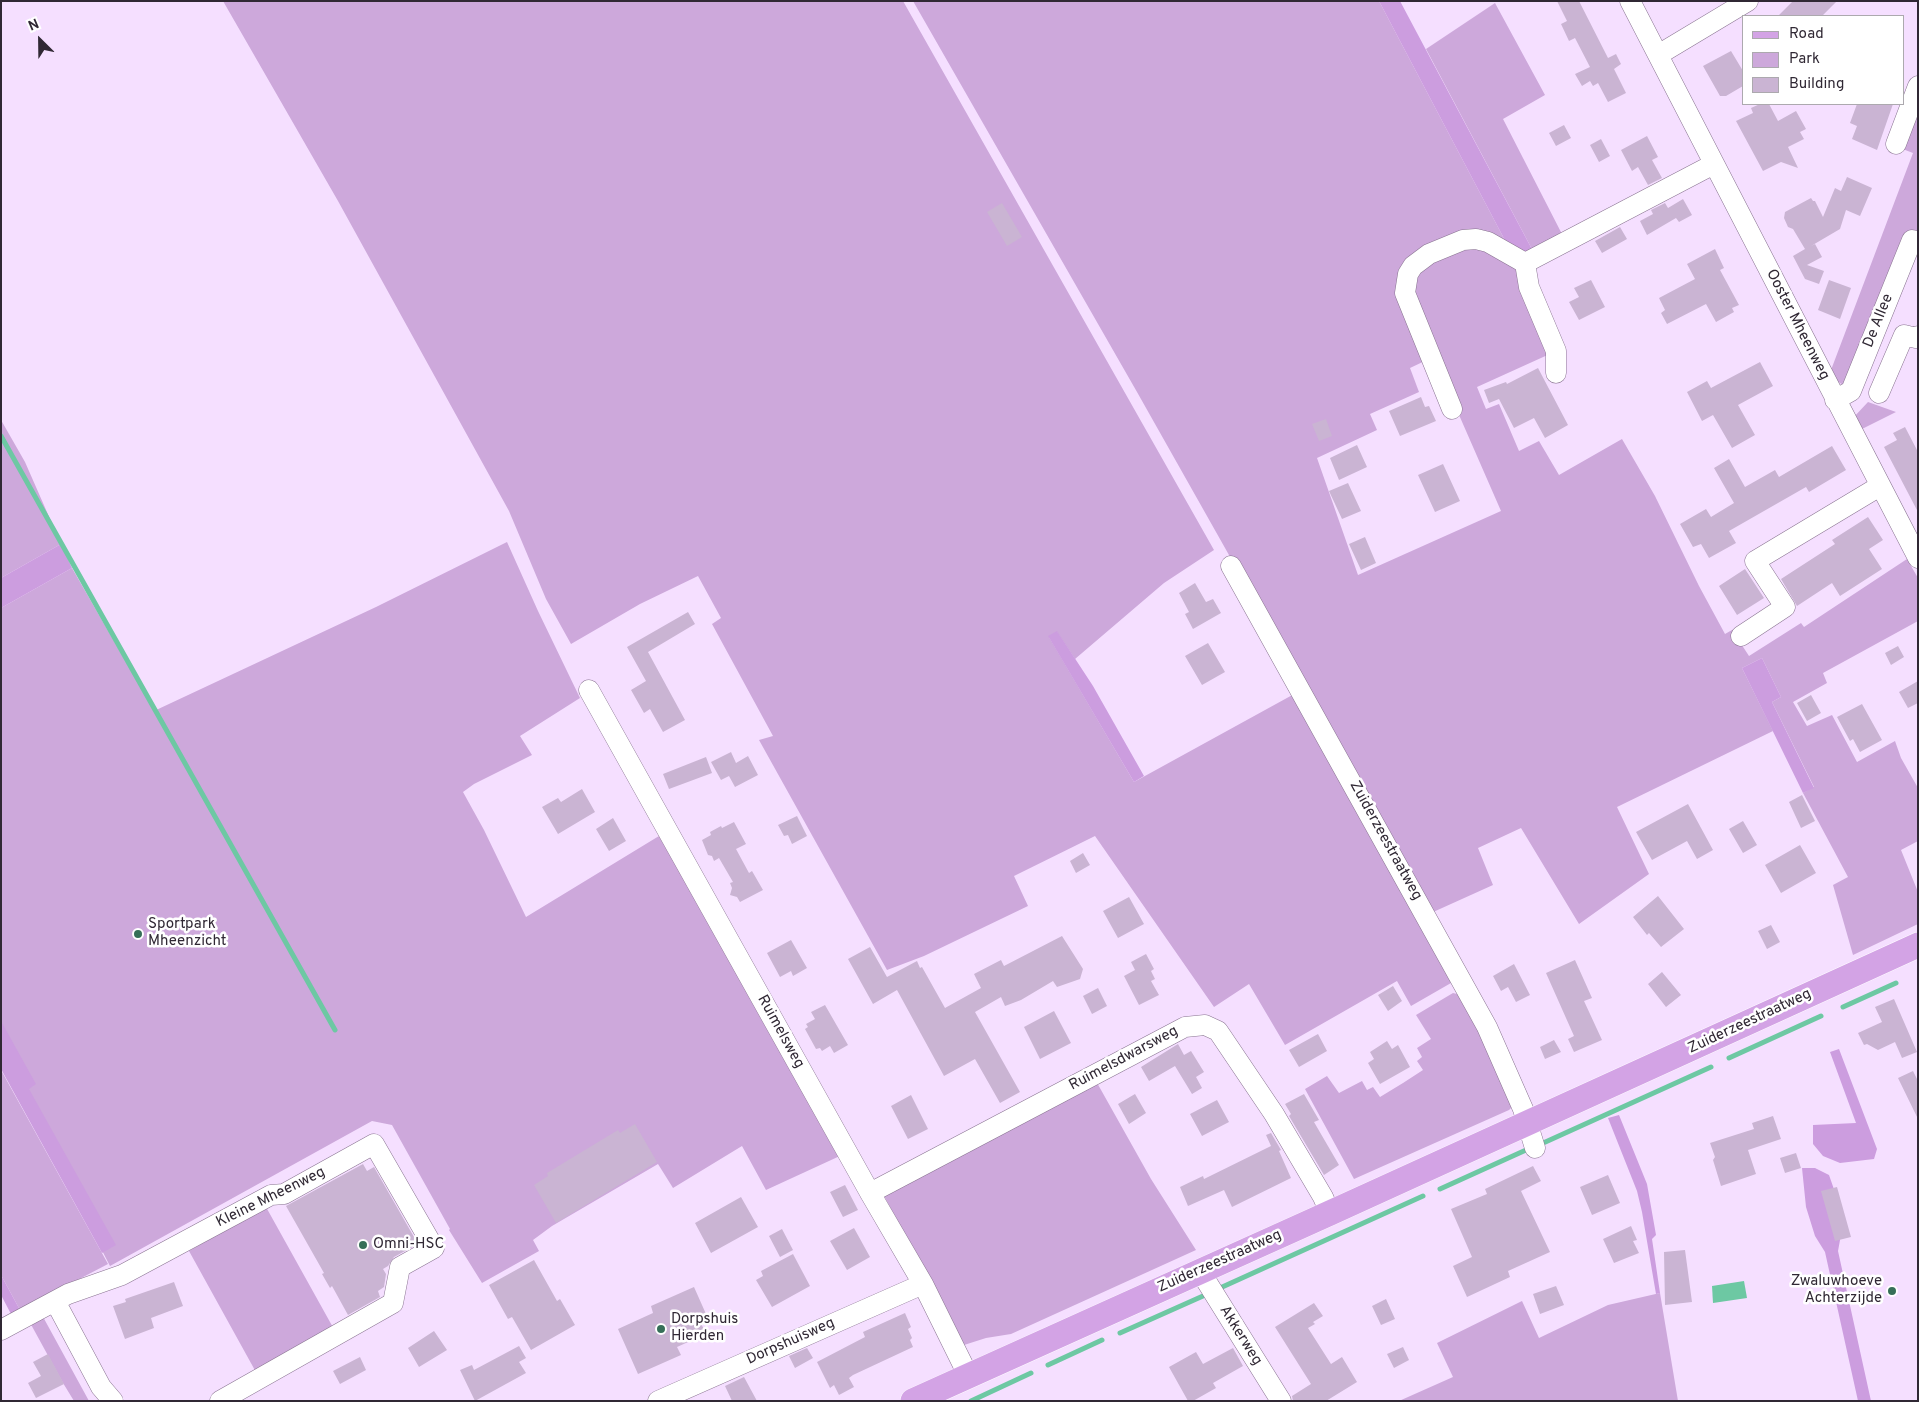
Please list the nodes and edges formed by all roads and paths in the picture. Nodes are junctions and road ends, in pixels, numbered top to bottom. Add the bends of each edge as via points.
1 (1630, 1) edge
2 (1748, 1) edge
3 (1658, 56) junction
4 (1918, 86) edge
5 (1896, 144) dead end
6 (1714, 164) junction
7 (1918, 242) edge
8 (1525, 263) junction
9 (1918, 336) edge
10 (1556, 374) dead end
11 (1880, 393) dead end
12 (1835, 400) junction
13 (1452, 409) dead end
14 (1880, 486) junction
15 (1918, 558) edge
16 (1230, 566) dead end
17 (1741, 636) dead end
18 (589, 690) dead end
19 (1918, 945) edge
20 (1526, 1123) junction
21 (1534, 1148) dead end
22 (870, 1193) junction
23 (1330, 1213) junction
24 (1200, 1271) junction
25 (923, 1284) junction
26 (55, 1301) junction
27 (1, 1330) edge
28 (968, 1375) junction
29 (113, 1401) edge
30 (220, 1401) edge
31 (658, 1401) edge
32 (913, 1401) edge
33 (1281, 1401) edge

1 - 3 street, Ooster Mheenweg
2 - 3 street
3 - 6 street, Ooster Mheenweg
4 - 5 street
6 - 8 street
6 - 12 street, Ooster Mheenweg
7 - 12 street, De Allee via 1912,240 1851,391
8 - 10 street via 1528,287 1556,351
8 - 13 street via 1488,242 1463,240 1428,254 1408,274 1405,292
9 - 11 street via 1904,335
12 - 14 street, Ooster Mheenweg
14 - 15 street, Ooster Mheenweg
14 - 17 street via 1756,561 1785,607
16 - 20 street, Zuiderzeestraatweg via 1487,1026
18 - 22 street, Ruimelsweg
19 - 20 main road, Zuiderzeestraatweg
20 - 21 street
20 - 23 main road, Zuiderzeestraatweg
22 - 23 street, Ruimelsdwarsweg via 1185,1027 1205,1025 1218,1031 1274,1114
22 - 25 street, Ruimelsweg
23 - 24 main road, Zuiderzeestraatweg
24 - 28 main road, Zuiderzeestraatweg
24 - 33 street, Akkerweg
25 - 28 street, Ruimelsweg
25 - 31 street, Dorpshuisweg
26 - 27 street, Kleine Mheenweg
26 - 29 street via 101,1387
26 - 30 street, Kleine Mheenweg via 122,1275 271,1195 284,1194 374,1144 434,1248 400,1267 393,1303
28 - 32 main road, Zuiderzeestraatweg

